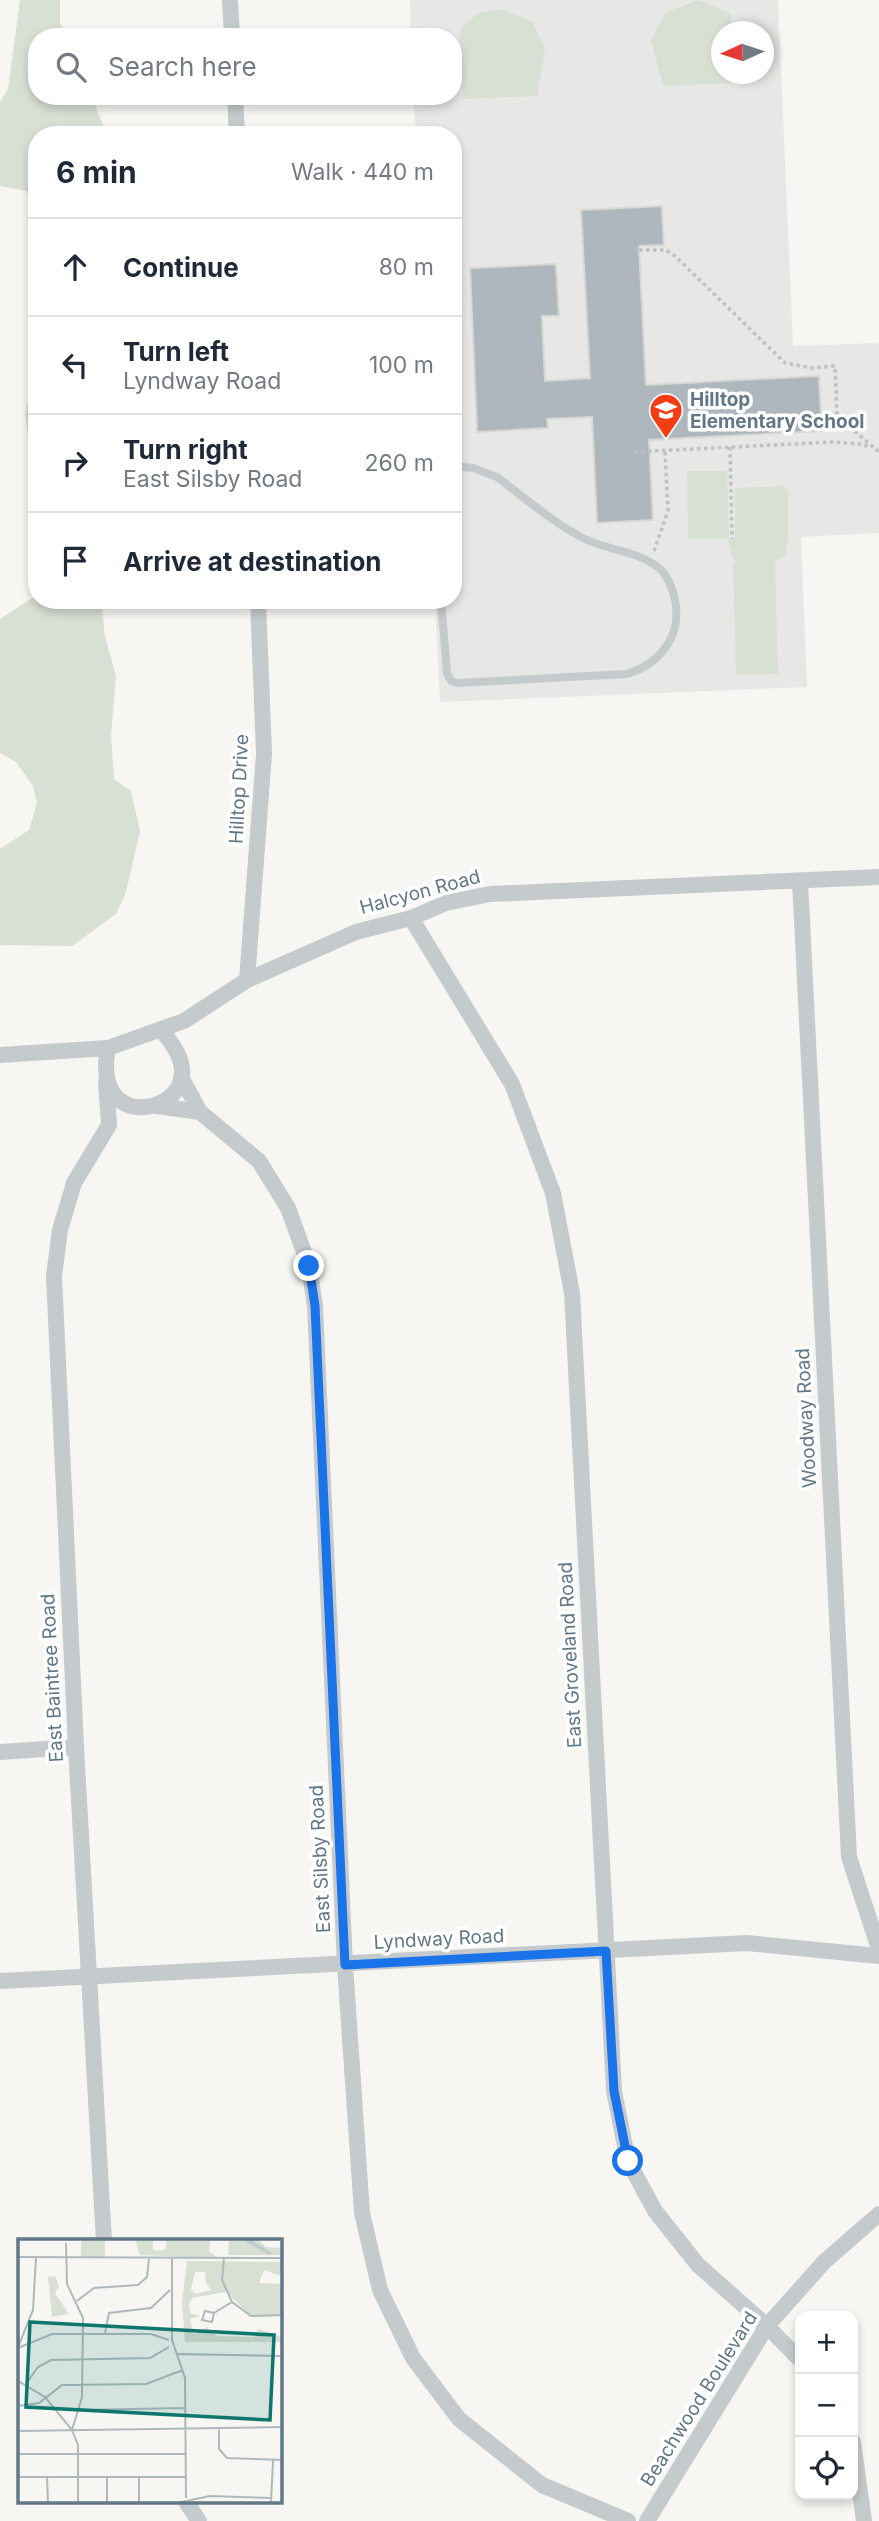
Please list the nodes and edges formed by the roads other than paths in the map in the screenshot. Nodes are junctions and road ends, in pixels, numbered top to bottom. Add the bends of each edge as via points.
1 (230, 0) edge
2 (232, 28) edge
3 (235, 105) edge
4 (237, 126) edge
5 (462, 467) edge
6 (258, 609) edge
7 (442, 609) edge
8 (879, 877) edge
9 (800, 881) junction
10 (411, 918) junction
11 (247, 980) junction
12 (161, 1030) junction
13 (108, 1048) junction
14 (0, 1055) edge
15 (181, 1077) junction
16 (106, 1081) junction
17 (151, 1106) junction
18 (201, 1112) junction
19 (109, 1125) junction
20 (76, 1746) junction
21 (0, 1752) edge
22 (879, 1949) edge
23 (606, 1951) junction
24 (879, 1956) edge
25 (345, 1965) junction
26 (91, 1976) junction
27 (0, 1981) edge
28 (879, 2214) edge
29 (104, 2239) edge
30 (767, 2326) junction
31 (795, 2355) edge
32 (858, 2478) edge
33 (187, 2504) edge
34 (199, 2521) edge
35 (628, 2521) edge
36 (647, 2521) edge
37 (864, 2521) edge

1 - 2 street
3 - 4 street
5 - 7 lane via 497,477 556,523 595,544 650,562 671,584 676,628 660,655 627,674 457,683 447,673
6 - 11 street, Hilltop Drive via 264,754
8 - 9 street, Halcyon Road
9 - 10 street, Halcyon Road via 491,894 446,903
9 - 22 street, Woodway Road via 849,1857
10 - 11 street, Halcyon Road via 356,932
10 - 23 street, East Groveland Road via 512,1084 553,1193 572,1293
11 - 12 street, Halcyon Road via 184,1021
12 - 13 street, Halcyon Road
12 - 15 street via 182,1064
13 - 14 street, Halcyon Road
13 - 16 street
15 - 17 street via 169,1099
15 - 18 street, East Silsby Road
16 - 17 street via 121,1101 132,1107
16 - 19 street
17 - 18 street
17 - 19 street
18 - 25 street, East Silsby Road via 259,1161 288,1208 309,1266 315,1306
19 - 20 street, East Baintree Road via 74,1183 60,1230 54,1276
20 - 21 street
20 - 26 street, East Baintree Road
23 - 24 street, Lyndway Road via 747,1943
23 - 25 street, Lyndway Road
23 - 30 street, East Groveland Road via 614,2091 628,2161 655,2211 698,2265
25 - 26 street, Lyndway Road
25 - 35 street, East Silsby Road via 362,2213 380,2290 413,2358 459,2419 542,2485
26 - 27 street, Lyndway Road
26 - 29 street, East Baintree Road
28 - 30 street, Beachwood Boulevard via 824,2262
30 - 31 street, East Groveland Road
30 - 36 street, Beachwood Boulevard
32 - 37 street
33 - 34 street

